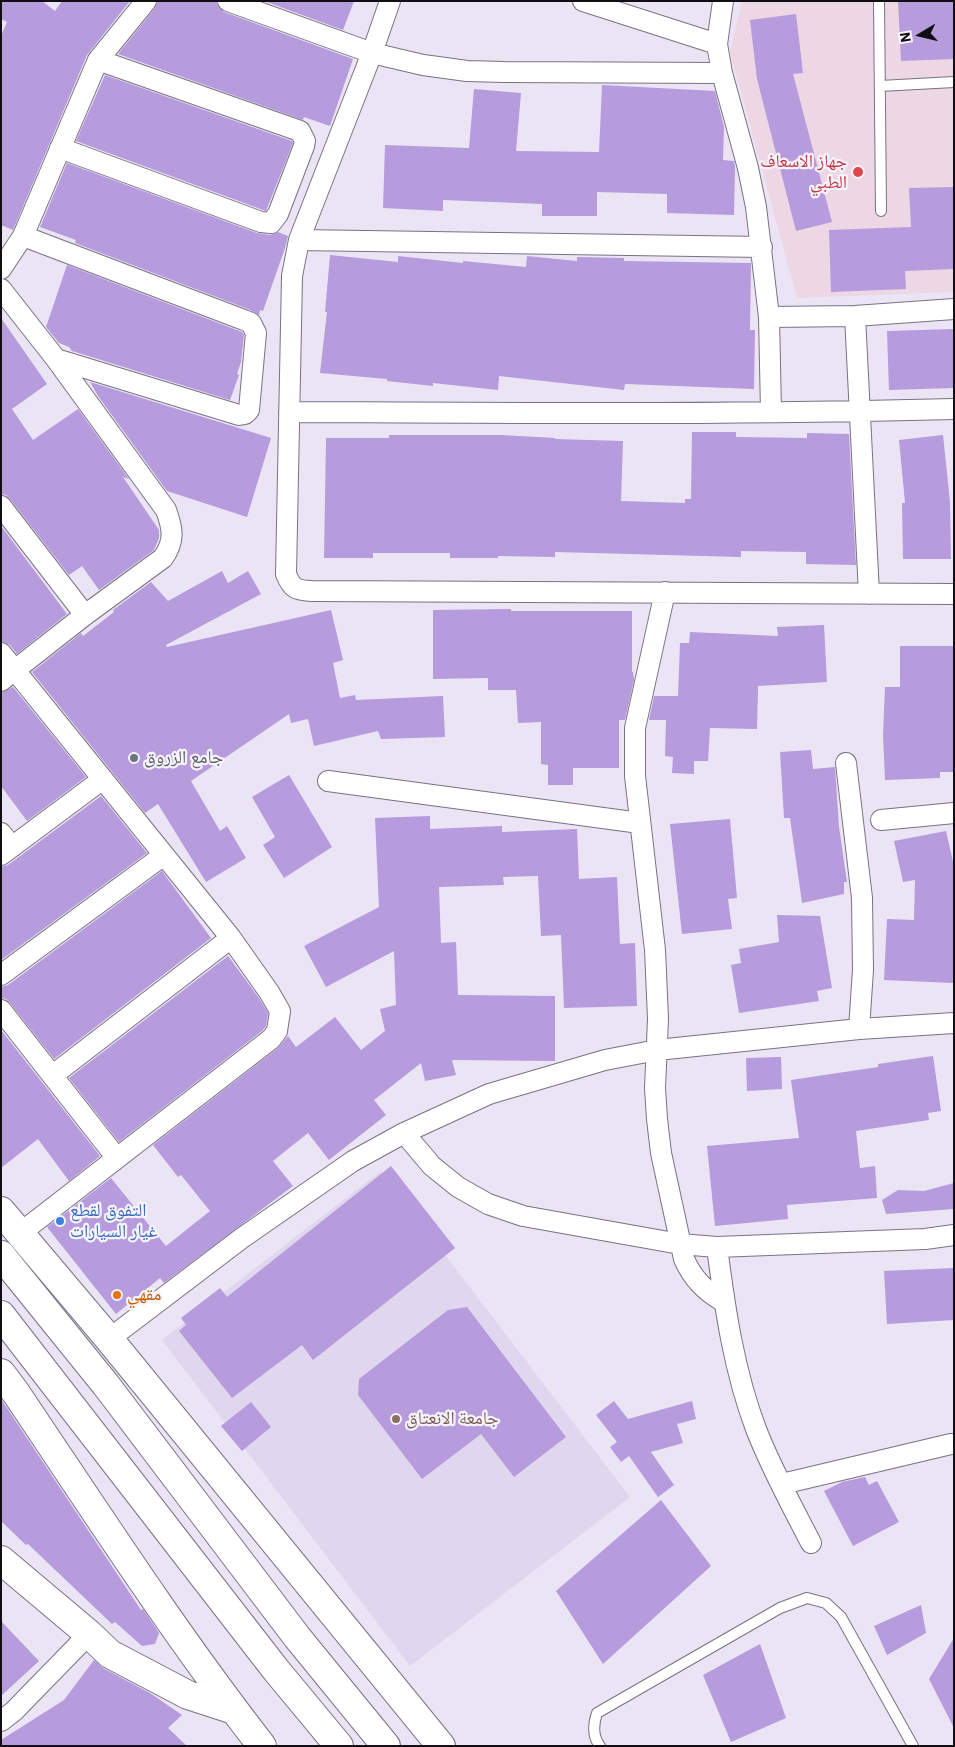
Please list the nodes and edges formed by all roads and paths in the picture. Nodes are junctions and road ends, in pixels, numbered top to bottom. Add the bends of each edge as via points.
1 (146, 1) edge
2 (228, 1) edge
3 (390, 1) edge
4 (582, 1) edge
5 (723, 1) edge
6 (879, 1) edge
7 (717, 44) junction
8 (372, 53) junction
9 (98, 60) junction
10 (722, 73) junction
11 (954, 82) edge
12 (880, 86) junction
13 (60, 148) junction
14 (880, 211) dead end
15 (23, 236) junction
16 (299, 240) junction
17 (762, 247) junction
18 (4, 260) edge
19 (1, 288) edge
20 (954, 310) edge
21 (855, 316) junction
22 (769, 317) junction
23 (56, 359) junction
24 (954, 409) edge
25 (289, 412) junction
26 (771, 412) junction
27 (860, 412) junction
28 (1, 506) edge
29 (665, 592) junction
30 (869, 594) junction
31 (954, 594) edge
32 (85, 615) junction
33 (1, 653) edge
34 (8, 676) edge
35 (846, 763) dead end
36 (103, 779) junction
37 (328, 781) dead end
38 (954, 813) edge
39 (881, 820) dead end
40 (640, 823) junction
41 (5, 845) edge
42 (164, 854) junction
43 (231, 938) junction
44 (1, 975) edge
45 (1, 1010) edge
46 (954, 1023) edge
47 (860, 1029) junction
48 (657, 1050) junction
49 (52, 1075) junction
50 (404, 1133) junction
51 (116, 1157) junction
52 (1, 1211) edge
53 (19, 1234) junction
54 (954, 1234) edge
55 (680, 1244) junction
56 (718, 1247) junction
57 (1, 1255) edge
58 (724, 1302) junction
59 (1, 1315) edge
60 (109, 1339) junction
61 (1, 1373) edge
62 (951, 1444) dead end
63 (782, 1484) junction
64 (811, 1543) dead end
65 (1, 1560) edge
66 (89, 1634) junction
67 (234, 1710) junction
68 (1, 1721) edge
69 (262, 1746) edge
70 (338, 1746) edge
71 (386, 1746) edge
72 (441, 1746) edge
73 (600, 1746) edge
74 (913, 1746) edge

1 - 9 street
2 - 8 street
3 - 8 street
4 - 7 street
5 - 7 street
6 - 12 lane
7 - 10 street
8 - 10 street via 423,65 467,70
8 - 16 street
9 - 13 street
9 - 13 street via 300,131 304,146 278,214 271,223 261,222
10 - 17 street via 748,168
11 - 12 lane
12 - 14 lane
13 - 15 street
15 - 18 street
15 - 23 street via 244,320 251,323 256,333 249,410 239,415
16 - 17 street
16 - 25 street via 292,276
17 - 22 street
19 - 23 street
20 - 21 street
21 - 22 street
21 - 27 street
22 - 26 street
23 - 32 street via 166,510 171,524 172,537 163,558
24 - 27 street
25 - 26 street
25 - 29 street via 286,574 290,585 300,591
26 - 27 street
27 - 30 street
28 - 32 street
29 - 30 street
29 - 40 street via 635,728 635,776
30 - 31 street
32 - 34 street
33 - 34 street
34 - 36 street
35 - 47 street via 862,898
36 - 41 street
36 - 42 street
37 - 40 street
38 - 39 street
40 - 48 street via 655,950
42 - 43 street
42 - 44 street
43 - 49 street
43 - 51 street via 280,1011 277,1031 263,1046
45 - 49 street
46 - 47 street
47 - 48 street
48 - 50 street via 604,1060 490,1094
48 - 55 street via 655,1088 661,1153
49 - 51 street
50 - 55 street via 432,1166 458,1187 488,1204 523,1216
50 - 60 street via 353,1161 242,1238
51 - 53 street
52 - 53 main road
53 - 60 main road
54 - 56 street via 925,1239
55 - 56 street
55 - 58 street via 691,1274 700,1286
56 - 58 street
57 - 71 main road via 106,1386 297,1637
58 - 63 street via 739,1378 757,1430
59 - 70 main road
60 - 72 main road
61 - 67 main road via 135,1572
62 - 63 street
63 - 64 street
65 - 66 main road
66 - 67 main road via 110,1654 142,1672 188,1695
66 - 68 street
67 - 69 main road
73 - 74 lane via 595,1740 597,1713 780,1608 806,1598 826,1603 841,1617

